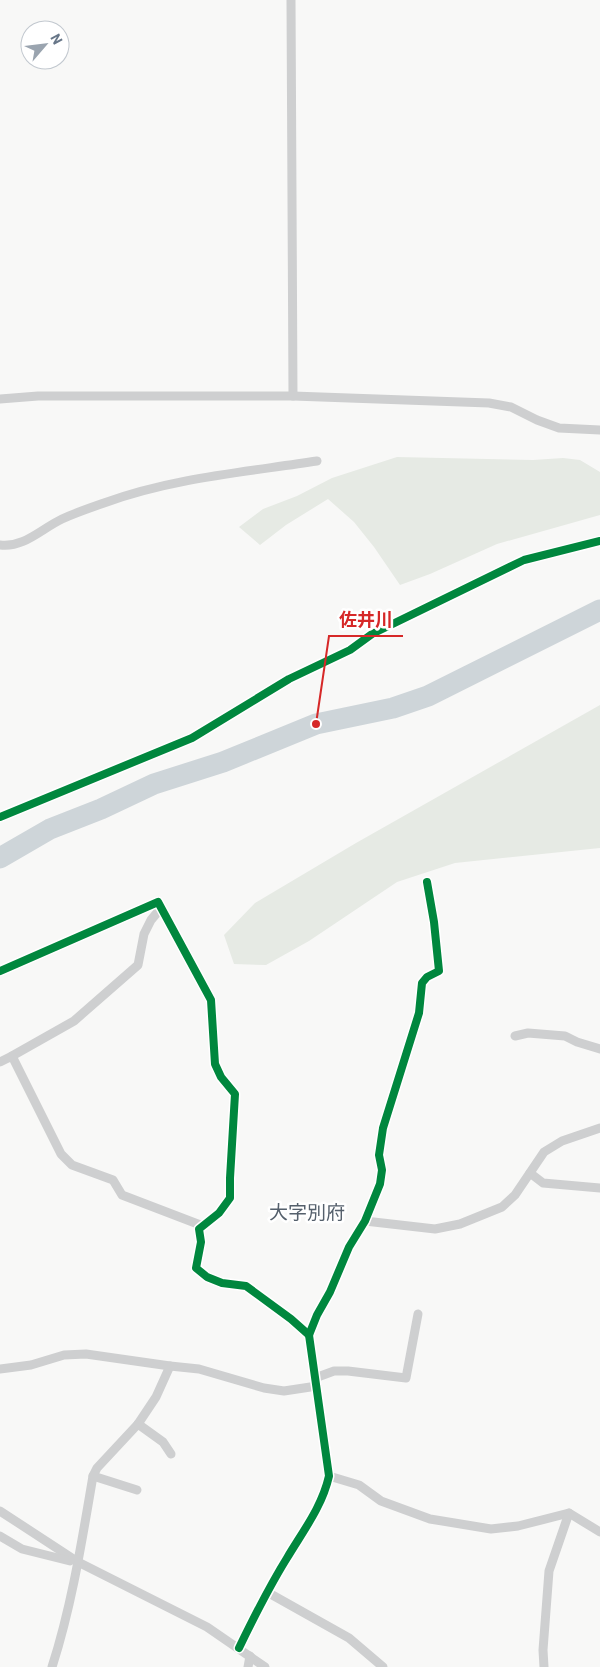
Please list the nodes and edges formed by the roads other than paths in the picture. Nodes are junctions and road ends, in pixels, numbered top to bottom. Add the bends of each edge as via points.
1 (291, 0) edge
2 (292, 396) junction
3 (0, 399) edge
4 (600, 430) edge
5 (317, 461) dead end
6 (600, 541) edge
7 (0, 545) edge
8 (0, 816) edge
9 (427, 882) dead end
10 (161, 908) junction
11 (0, 971) edge
12 (515, 1036) dead end
13 (600, 1048) edge
14 (12, 1056) junction
15 (0, 1062) edge
16 (600, 1128) edge
17 (530, 1173) junction
18 (600, 1188) edge
19 (365, 1221) junction
20 (203, 1226) junction
21 (418, 1314) dead end
22 (309, 1335) junction
23 (170, 1366) junction
24 (0, 1368) edge
25 (316, 1382) junction
26 (138, 1424) junction
27 (171, 1454) dead end
28 (93, 1476) junction
29 (329, 1476) junction
30 (137, 1490) dead end
31 (0, 1511) edge
32 (569, 1513) junction
33 (600, 1532) edge
34 (0, 1536) edge
35 (78, 1562) junction
36 (267, 1592) junction
37 (239, 1648) junction
38 (250, 1656) junction
39 (52, 1667) edge
40 (248, 1667) edge
41 (265, 1667) edge
42 (382, 1667) edge
43 (544, 1667) edge

1 - 2 street
2 - 3 street via 48,396
2 - 4 street via 489,403 511,408 559,428
5 - 7 street via 246,471 117,498 61,520 17,544
6 - 8 street via 524,560 372,634 350,650 289,679 192,738
9 - 19 street via 439,971 426,976 422,983 420,1014 383,1128 379,1155 380,1184
10 - 11 street via 158,902
10 - 14 street via 144,934 138,965 74,1021
10 - 20 street via 210,1000 215,1064 235,1094 230,1198
12 - 13 street via 528,1033 565,1036
14 - 15 street
14 - 20 street via 61,1154 72,1165 113,1180 122,1195
16 - 17 street via 562,1141 544,1152
17 - 18 street via 543,1183
17 - 19 street via 502,1207 460,1224 435,1229
19 - 22 street via 349,1247
20 - 22 street via 198,1229 201,1242 196,1268 207,1278 246,1286
21 - 25 street via 406,1378 334,1371
22 - 25 street
23 - 24 street via 79,1354
23 - 25 street via 199,1369 284,1391
23 - 26 street via 156,1397
25 - 29 street
26 - 27 street via 163,1442
26 - 28 street
28 - 30 street
28 - 35 street
29 - 32 street via 359,1485 381,1501 430,1518 491,1529
29 - 36 street via 320,1506
31 - 35 street
32 - 33 street
32 - 43 street via 549,1571
34 - 35 street via 22,1549
35 - 37 street via 207,1627
35 - 39 street
36 - 37 street
36 - 42 street via 349,1638
37 - 38 street
38 - 40 street
38 - 41 street

